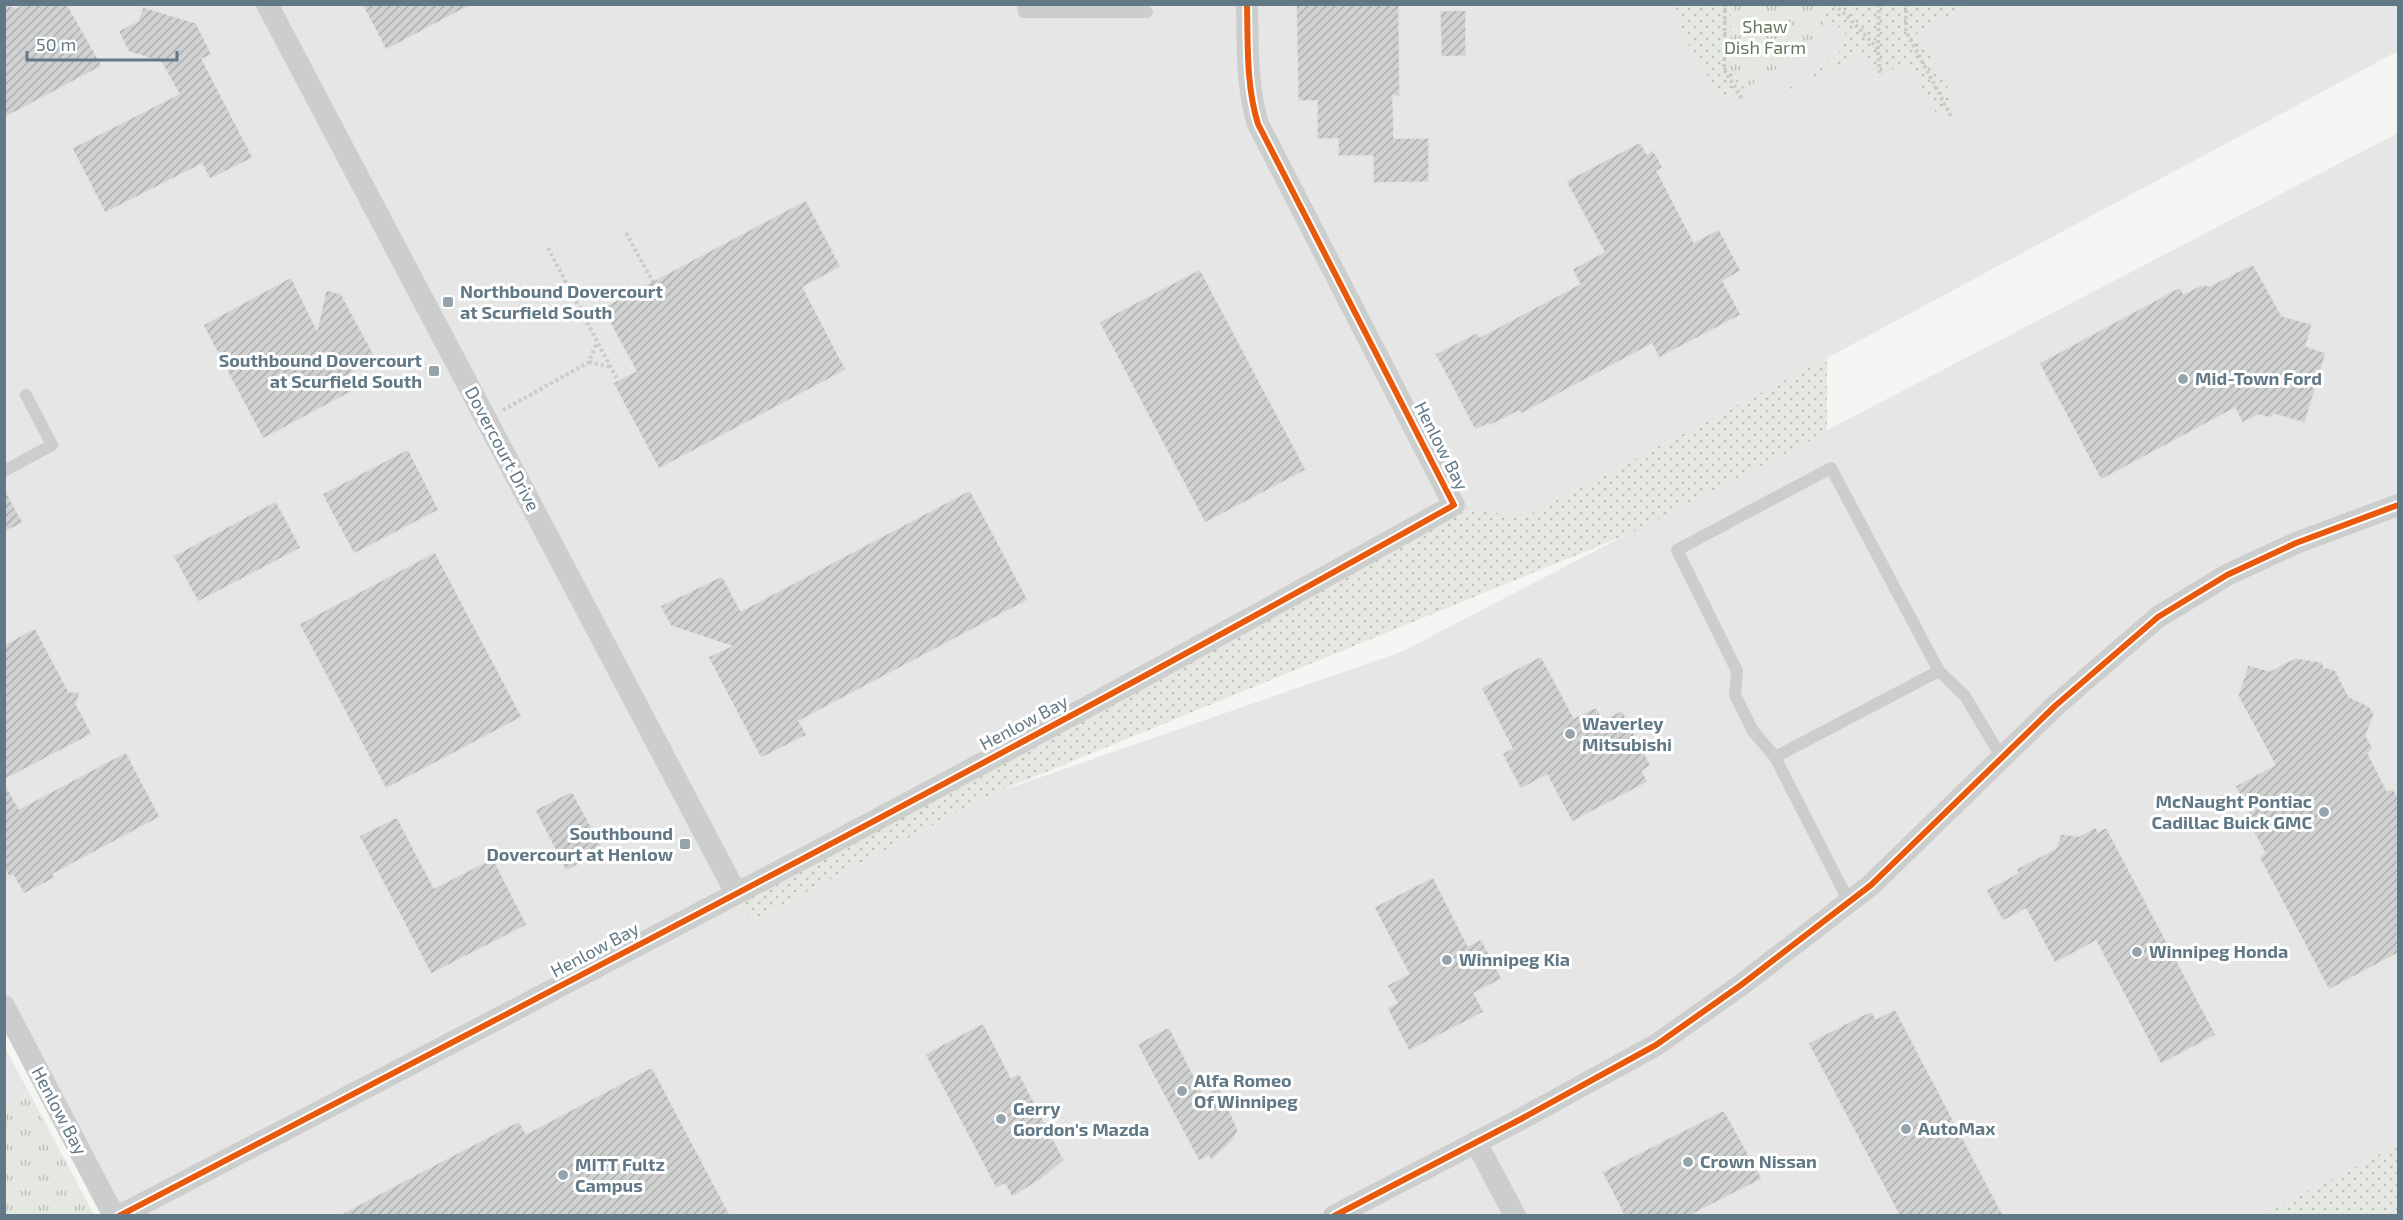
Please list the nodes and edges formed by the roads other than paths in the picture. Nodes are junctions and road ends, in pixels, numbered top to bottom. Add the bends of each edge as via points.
1 (267, 4) edge
2 (1023, 4) edge
3 (1247, 4) edge
4 (1084, 8) edge
5 (1147, 12) dead end
6 (26, 395) dead end
7 (4, 471) edge
8 (2398, 505) edge
9 (1939, 671) junction
10 (1774, 757) junction
11 (2002, 758) junction
12 (736, 892) junction
13 (1849, 902) junction
14 (4, 1006) edge
15 (1476, 1142) junction
16 (114, 1215) edge
17 (119, 1215) edge
18 (1334, 1215) edge
19 (1515, 1215) edge

1 - 12 street, Dovercourt Drive
2 - 4 lane via 1024,12
3 - 12 street, Henlow Bay via 1251,102 1258,124 1454,505 1226,633
4 - 5 lane
6 - 7 lane via 52,445
8 - 11 street via 2296,543 2228,575 2158,617
9 - 10 lane
9 - 10 lane via 1831,468 1677,550 1737,671 1735,695 1753,731
9 - 11 lane via 1965,696
10 - 13 lane
11 - 13 street
12 - 17 street, Henlow Bay
13 - 15 street via 1656,1045
14 - 16 street, Henlow Bay
15 - 18 street
15 - 19 street

